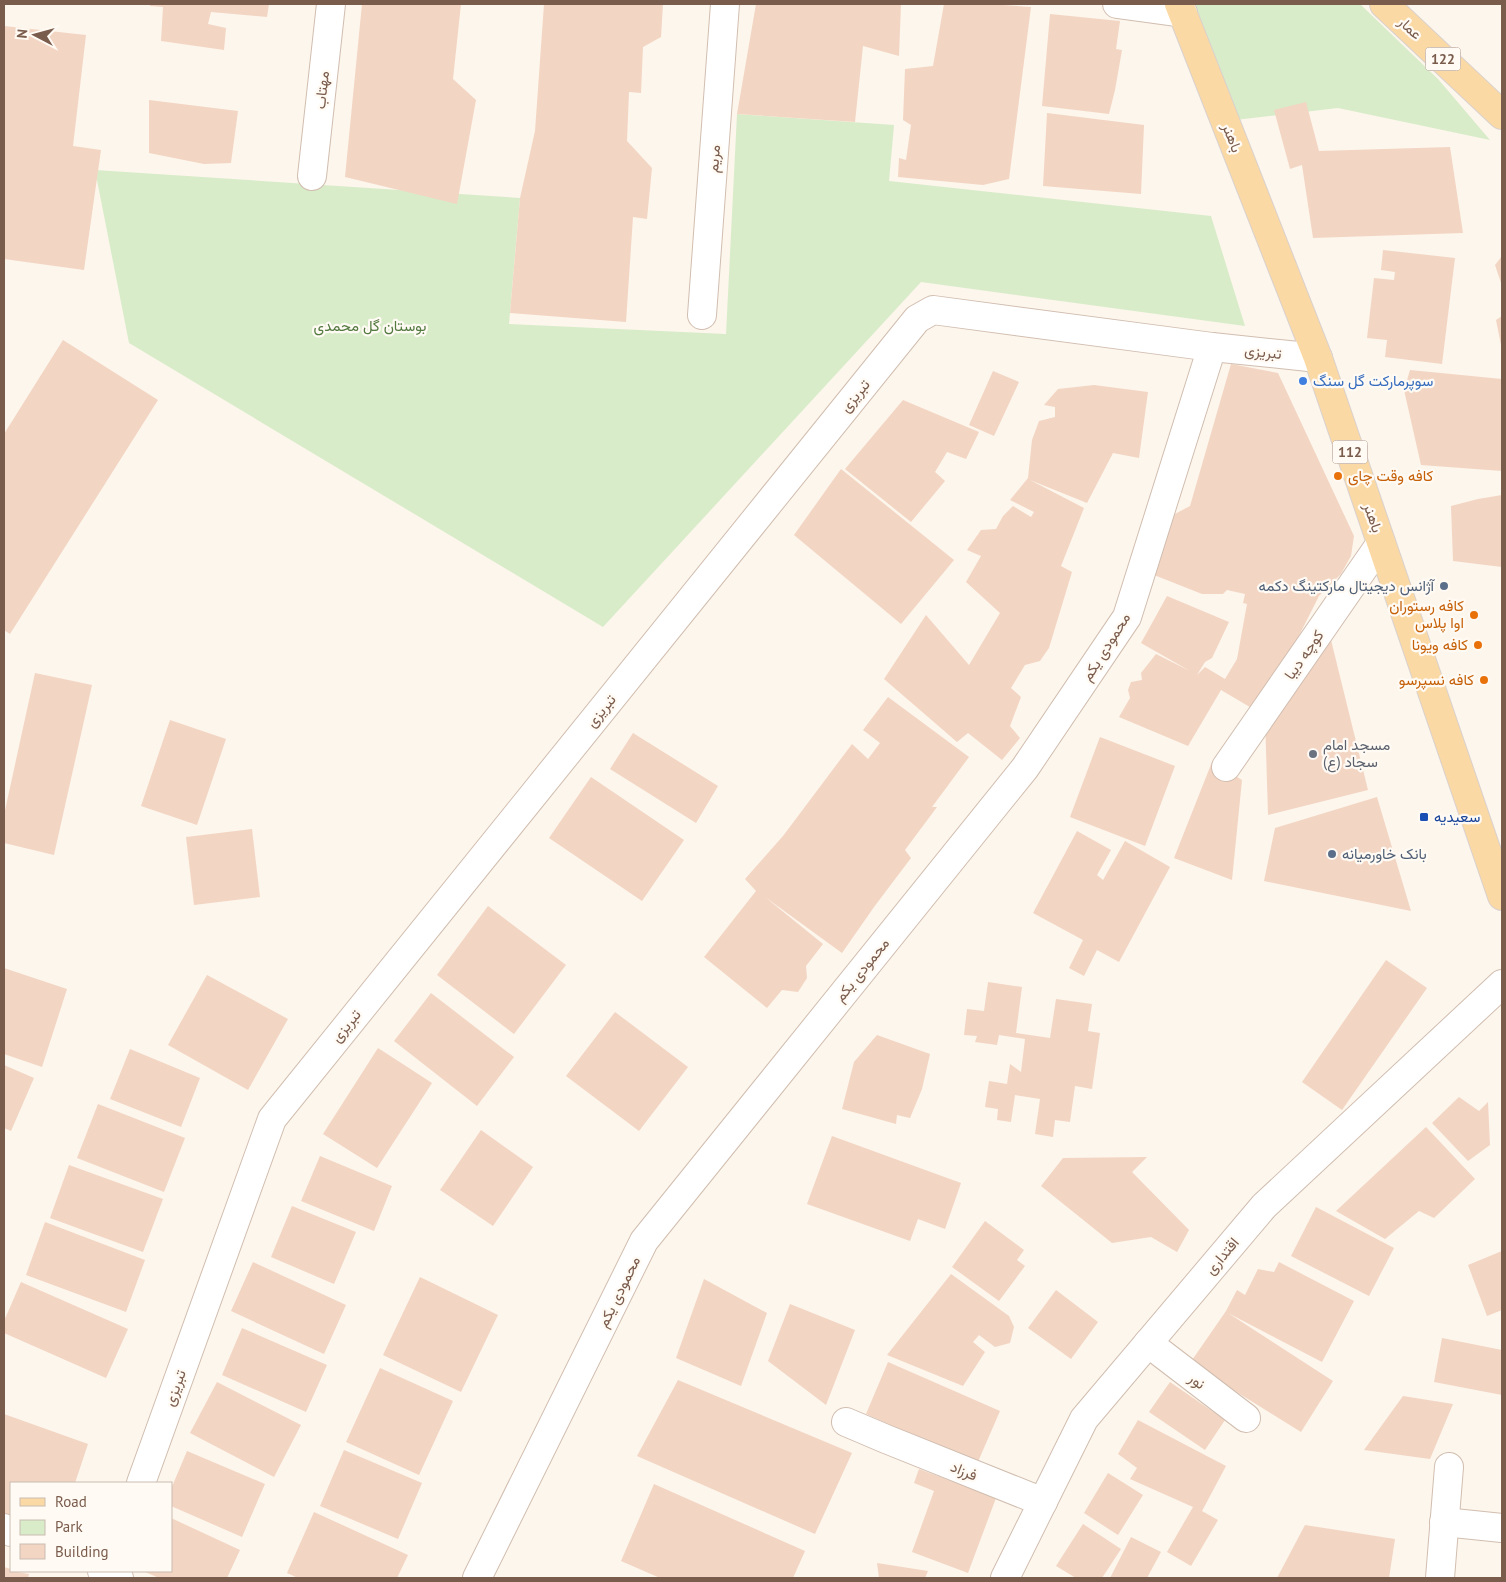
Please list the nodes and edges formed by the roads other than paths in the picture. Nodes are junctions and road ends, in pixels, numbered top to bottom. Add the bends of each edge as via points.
1 (332, 4) edge
2 (725, 4) edge
3 (1117, 4) edge
4 (1384, 4) edge
5 (1182, 7) edge
6 (1502, 115) edge
7 (312, 176) dead end
8 (702, 315) dead end
9 (1212, 347) junction
10 (1318, 358) junction
11 (1381, 543) junction
12 (1226, 767) dead end
13 (1502, 896) edge
14 (1502, 984) edge
15 (1148, 1343) junction
16 (1246, 1418) dead end
17 (846, 1422) dead end
18 (1449, 1467) dead end
19 (141, 1482) edge
20 (1043, 1502) junction
21 (1444, 1522) junction
22 (1502, 1528) edge
23 (477, 1578) edge
24 (1005, 1578) edge
25 (1440, 1578) edge

1 - 7 street, مهتاب
2 - 8 street, مریم
3 - 5 street
4 - 6 main road, عمار / 122
5 - 10 main road, باهنر / 112
9 - 10 street, تبریزی
9 - 19 street, تبریزی via 933,310 917,319 272,1119
9 - 23 street, محمودی یکم via 1128,617 1025,768 644,1241
10 - 11 main road, باهنر / 112
11 - 12 street, کوچه دیبا
11 - 13 main road, باهنر / 112
14 - 15 street, اقتداری via 1264,1206
15 - 16 street, نور
15 - 20 street, اقتداری via 1084,1419
17 - 20 street, فرزاد
18 - 21 street
20 - 24 street, اقتداری
21 - 22 street
21 - 25 street

